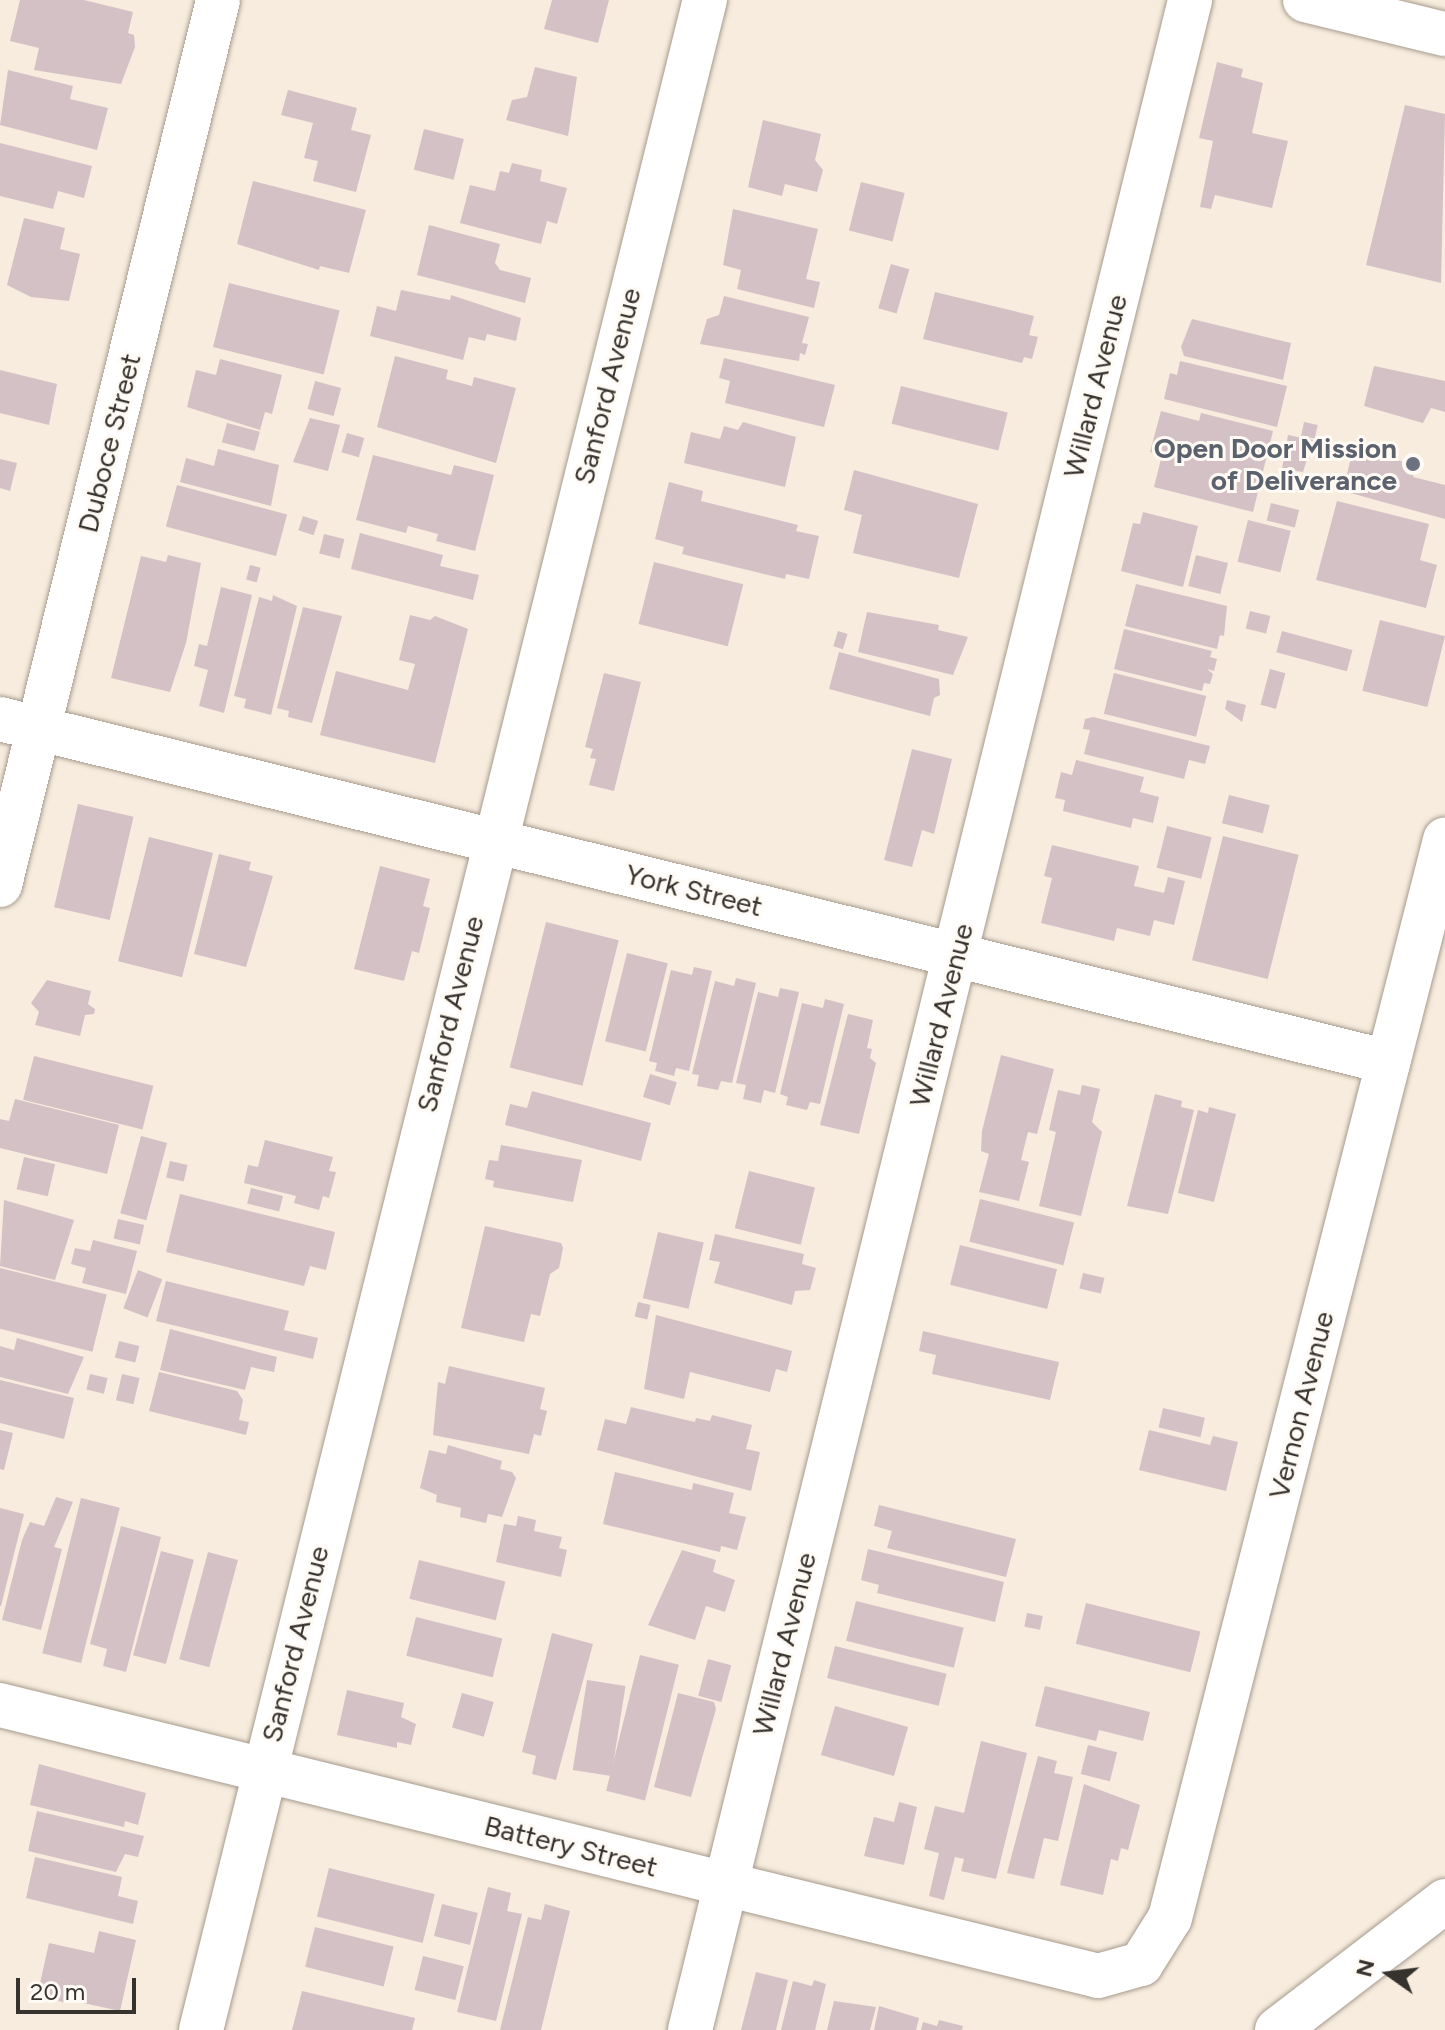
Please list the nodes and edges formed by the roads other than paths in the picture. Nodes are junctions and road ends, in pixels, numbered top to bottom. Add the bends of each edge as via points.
1 (218, 0) edge
2 (705, 0) edge
3 (1190, 0) edge
4 (1305, 0) edge
5 (1445, 34) edge
6 (19, 724) edge
7 (493, 840) junction
8 (1445, 840) edge
9 (0, 885) edge
10 (956, 954) junction
11 (1388, 1062) junction
12 (0, 1705) edge
13 (264, 1771) junction
14 (724, 1884) junction
15 (1445, 1901) edge
16 (1141, 1964) joint
17 (201, 2030) edge
18 (690, 2030) edge
19 (1277, 2030) edge

1 - 6 street, Duboce Street
2 - 7 street, Sanford Avenue
3 - 10 street, Willard Avenue
4 - 5 street
6 - 7 street, York Street
6 - 9 street, Duboce Street
7 - 10 street, York Street
7 - 13 street, Sanford Avenue
8 - 11 street, Vernon Avenue
10 - 11 street, York Street
10 - 14 street, Willard Avenue
11 - 16 street, Vernon Avenue via 1170,1918
12 - 13 street, Battery Street
13 - 14 street, Battery Street
13 - 17 street, Sanford Avenue
14 - 16 street, Battery Street via 1098,1976
14 - 18 street, Willard Avenue
15 - 19 street

